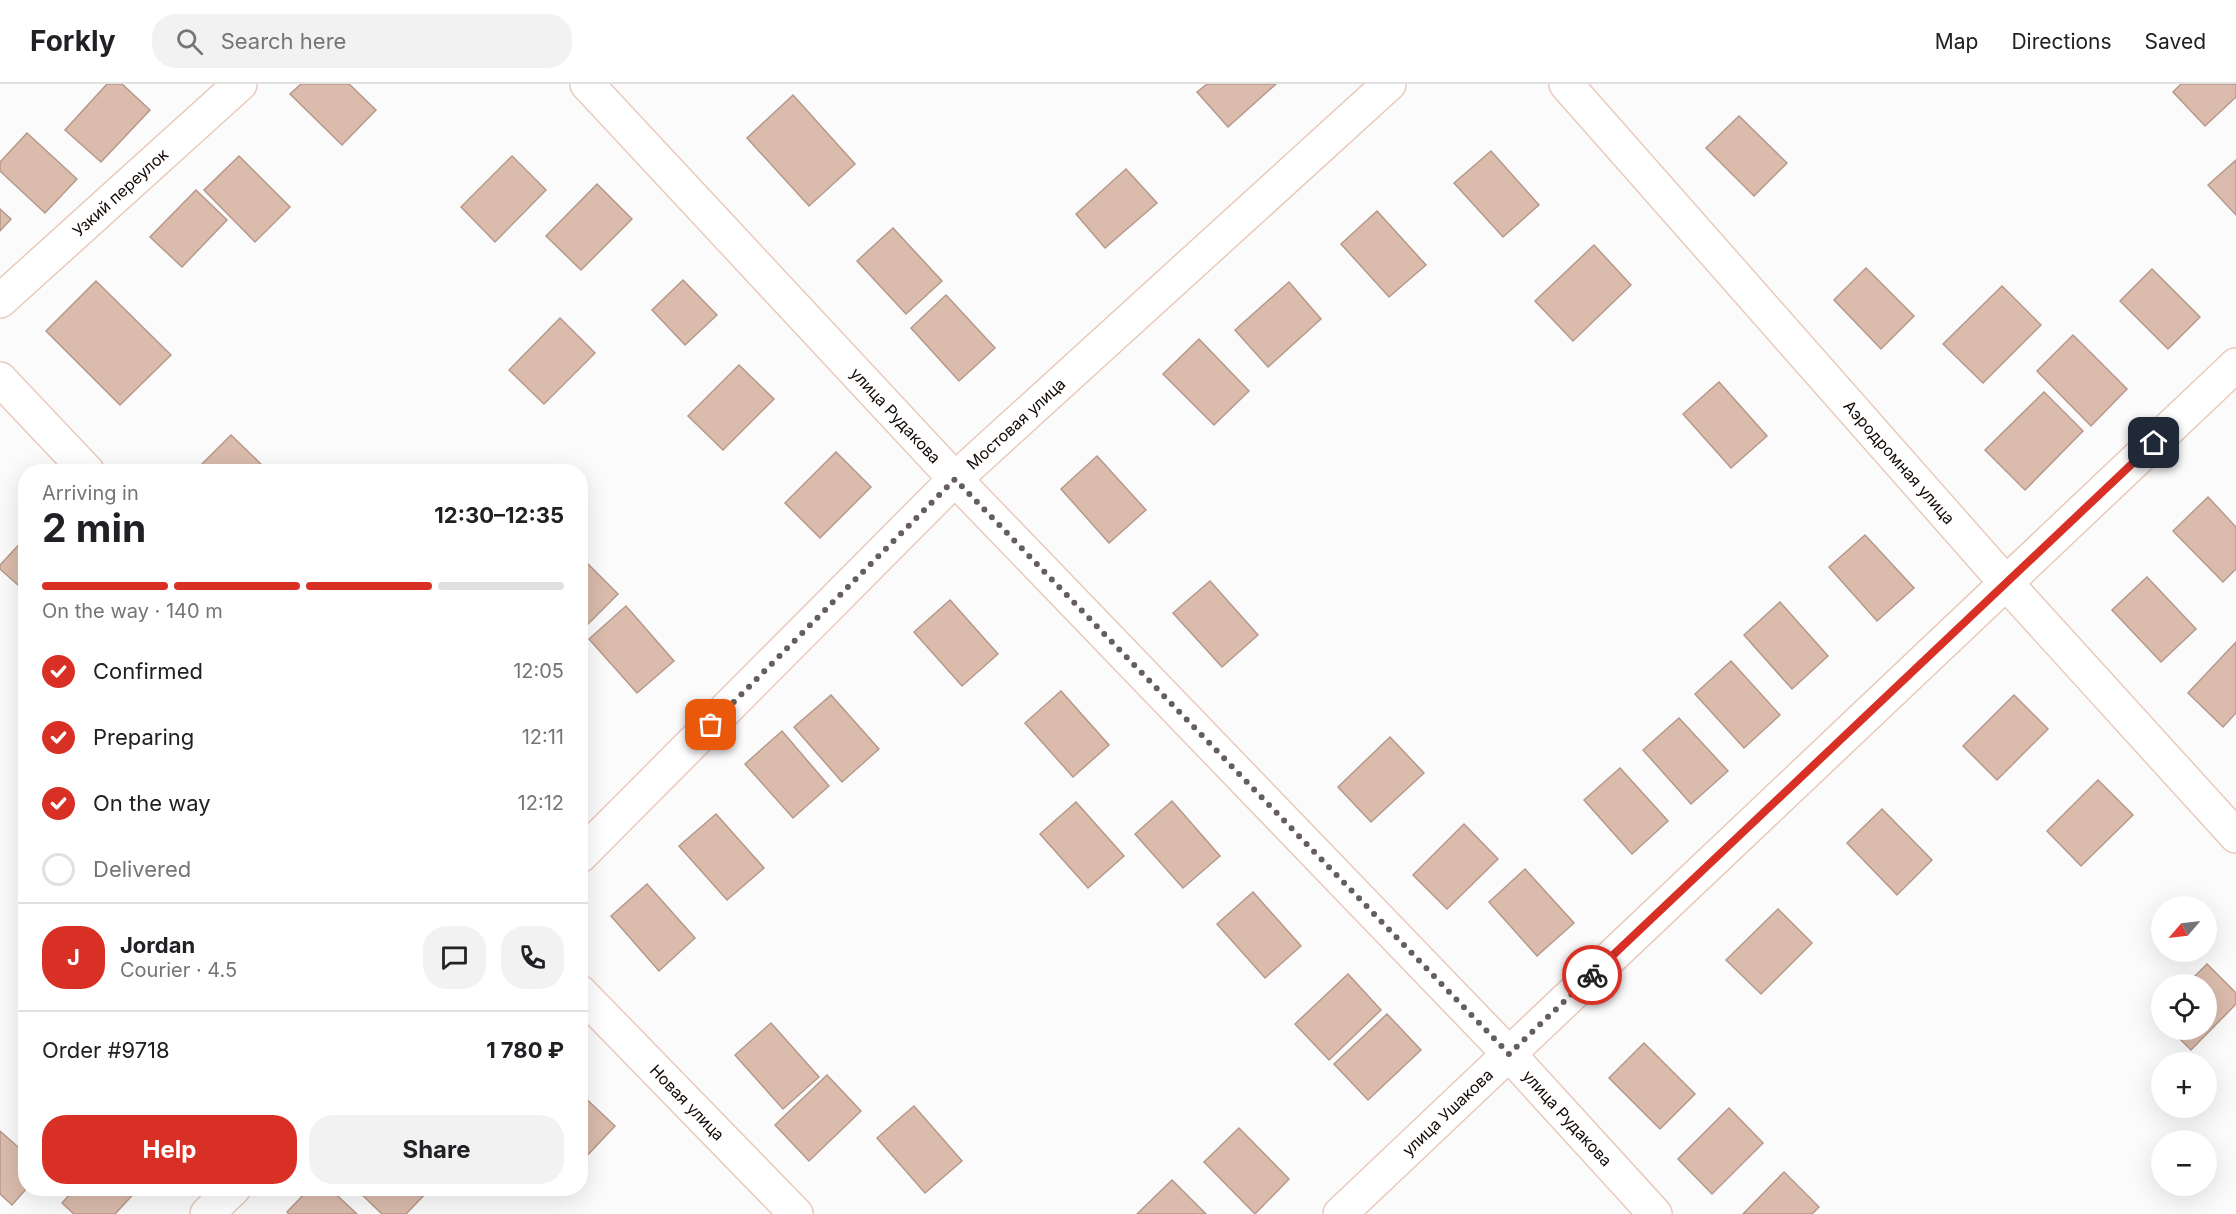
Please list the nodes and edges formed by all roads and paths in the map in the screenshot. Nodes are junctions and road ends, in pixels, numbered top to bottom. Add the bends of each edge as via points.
1 (240, 84) edge
2 (587, 84) edge
3 (1389, 84) edge
4 (1566, 84) edge
5 (0, 301) edge
6 (2236, 365) edge
7 (0, 379) edge
8 (80, 464) edge
9 (955, 479) junction
10 (2006, 583) junction
11 (2236, 836) edge
12 (588, 848) edge
13 (588, 1000) edge
14 (1509, 1054) junction
15 (226, 1196) edge
16 (207, 1214) edge
17 (796, 1214) edge
18 (1340, 1214) edge
19 (1654, 1214) edge

1 - 5 street, Узкий переулок
2 - 9 street, улица Рудакова
3 - 9 street, Мостовая улица
4 - 10 street, Аэродромная улица
6 - 10 street, улица Ушакова
7 - 8 street
9 - 12 street, Мостовая улица
9 - 14 street, улица Рудакова
10 - 11 street, Аэродромная улица
10 - 14 street, улица Ушакова
13 - 17 street, Новая улица
14 - 18 street, улица Ушакова
14 - 19 street, улица Рудакова
15 - 16 street

